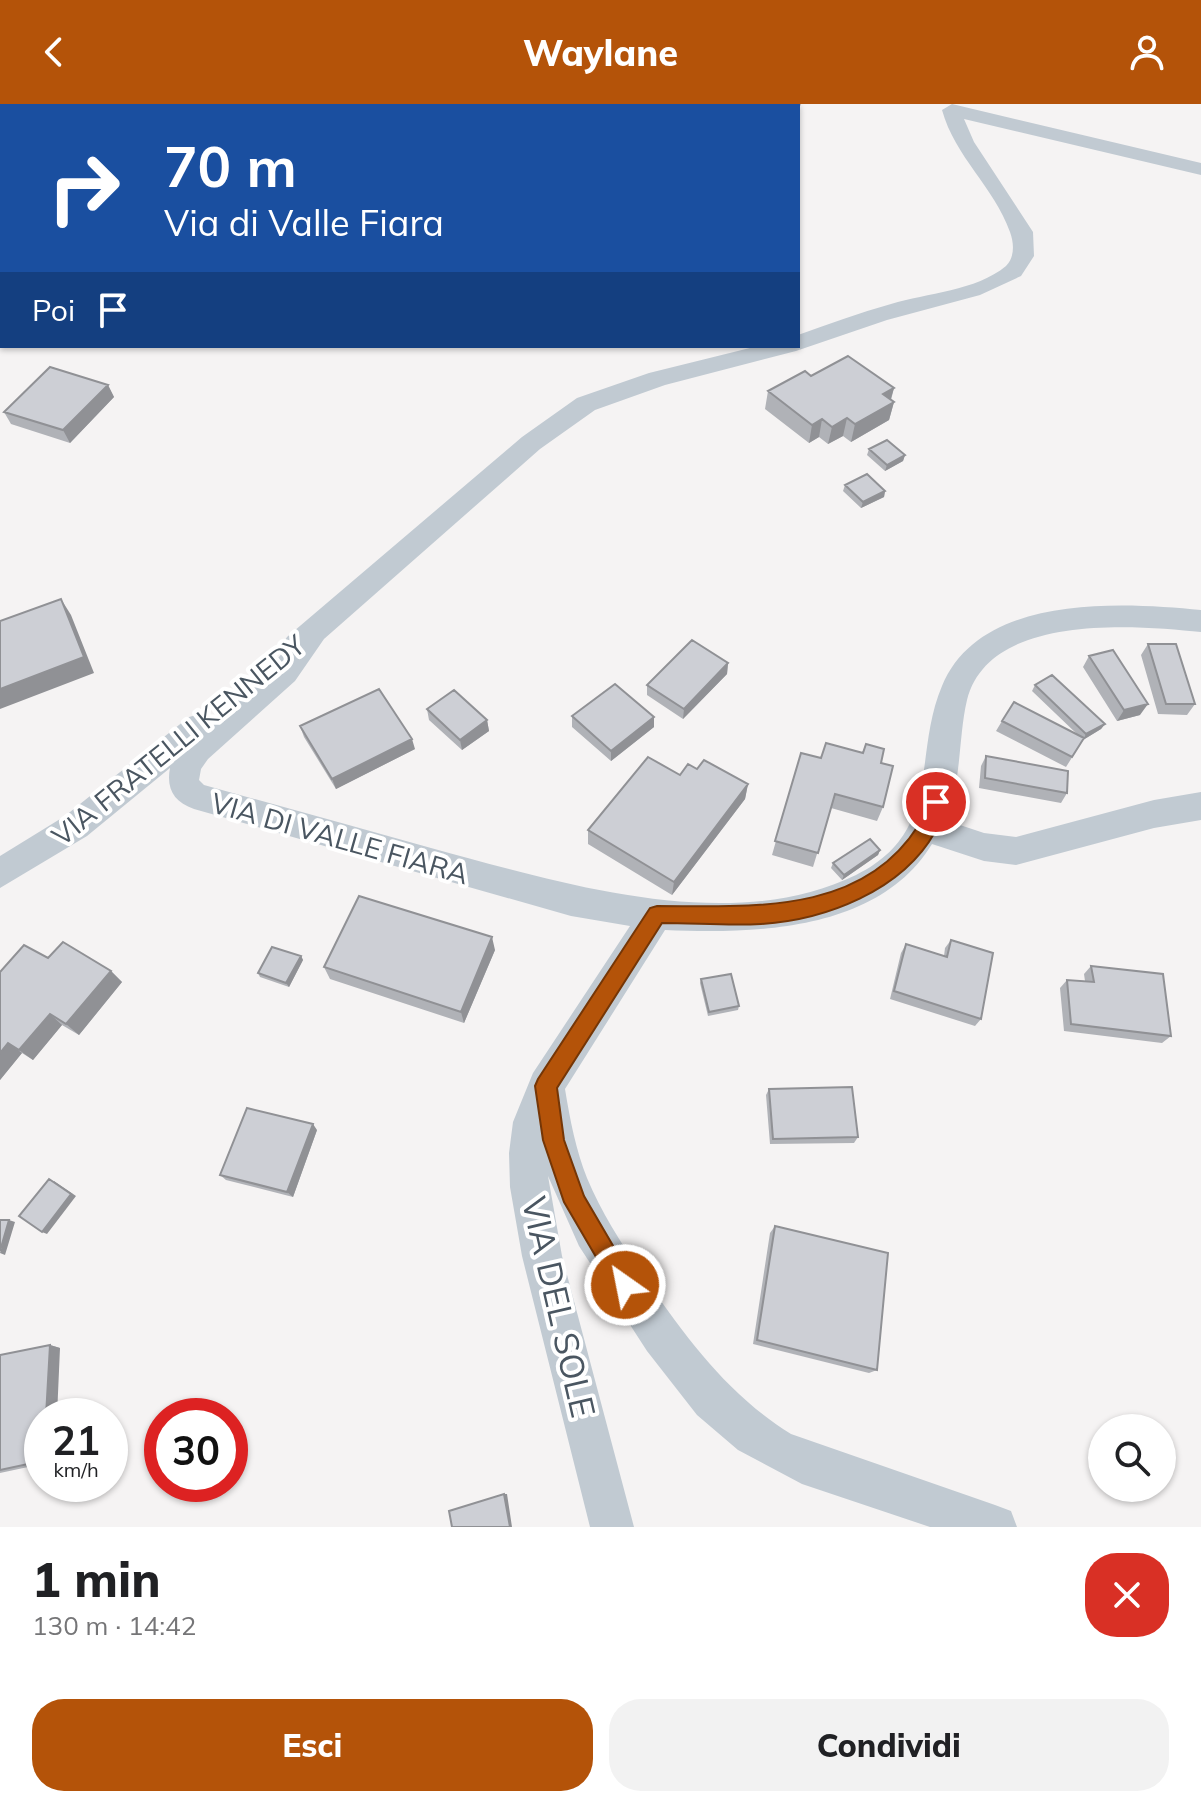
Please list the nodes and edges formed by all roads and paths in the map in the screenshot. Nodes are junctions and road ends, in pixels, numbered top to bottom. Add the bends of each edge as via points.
1 (952, 107) edge
2 (1201, 169) edge
3 (800, 342) edge
4 (780, 348) edge
5 (1201, 621) edge
6 (314, 630) junction
7 (1201, 806) edge
8 (927, 828) junction
9 (0, 873) edge
10 (657, 914) junction
11 (546, 1086) junction
12 (612, 1527) edge
13 (995, 1527) edge

1 - 2 street
1 - 3 street via 968,151 1020,228 1025,248 1019,264 988,283
4 - 6 street via 658,379 586,404 531,443
5 - 8 street, VIA DI VALLE FIARA via 1075,620 1021,630 988,645 972,658 956,687
6 - 9 street, VIA FRATELLI KENNEDY via 76,826
6 - 10 street, VIA DI VALLE FIARA via 278,681 190,758 183,776 187,791 202,800 539,894
7 - 8 street via 1016,851 984,847
8 - 10 street, VIA DI VALLE FIARA via 896,864 826,904 762,915
10 - 11 street
11 - 12 street, VIA DEL SOLE via 529,1144 533,1211
11 - 13 street via 553,1140 586,1222 686,1374 709,1400 781,1453

